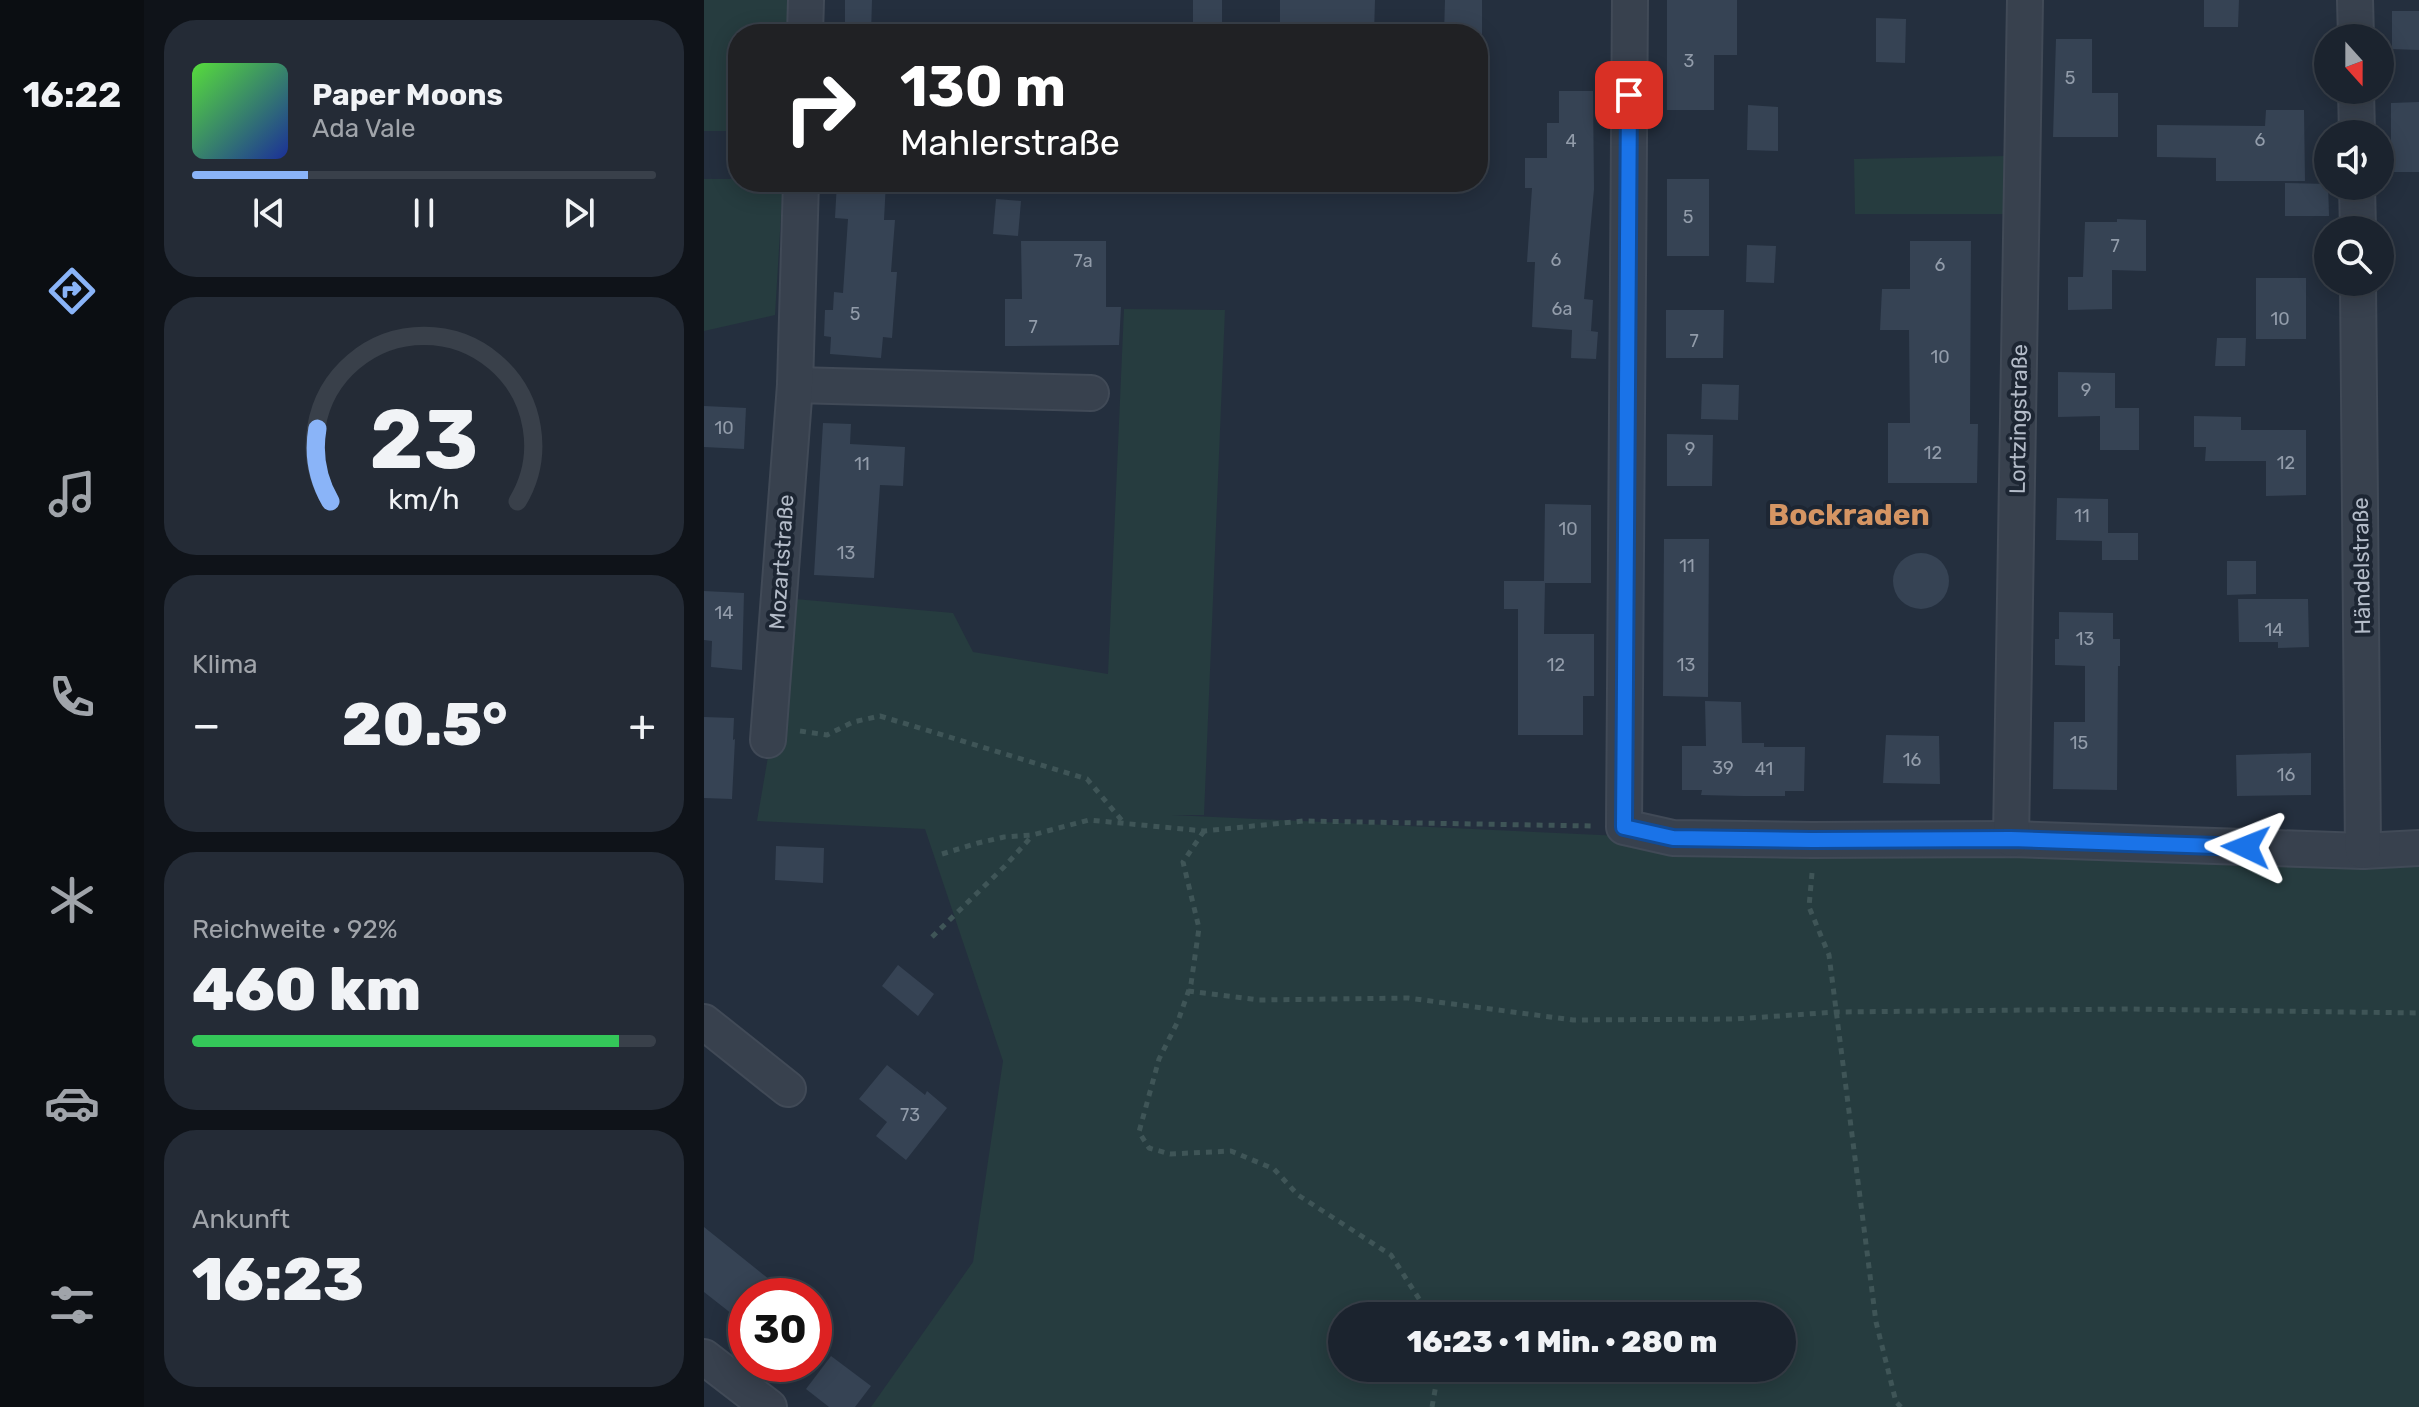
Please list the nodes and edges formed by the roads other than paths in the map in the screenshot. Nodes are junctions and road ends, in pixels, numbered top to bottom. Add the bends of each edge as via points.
1 (806, 0) edge
2 (1630, 0) edge
3 (2025, 0) edge
4 (2355, 0) edge
5 (805, 24) edge
6 (2356, 24) edge
7 (801, 192) edge
8 (2358, 296) edge
9 (795, 385) junction
10 (1091, 393) dead end
11 (768, 740) road end
12 (2011, 839) junction
13 (2419, 848) edge
14 (2363, 851) junction
15 (704, 1022) edge
16 (788, 1089) dead end
17 (704, 1357) edge
18 (769, 1407) edge

1 - 5 street
2 - 12 street via 1624,827 1673,838
3 - 12 street, Lortzingstraße
4 - 6 street
7 - 9 street, Mozartstraße
8 - 14 street, Händelstraße
9 - 10 street
9 - 11 street, Mozartstraße
12 - 14 street
13 - 14 street
15 - 16 street
17 - 18 street

